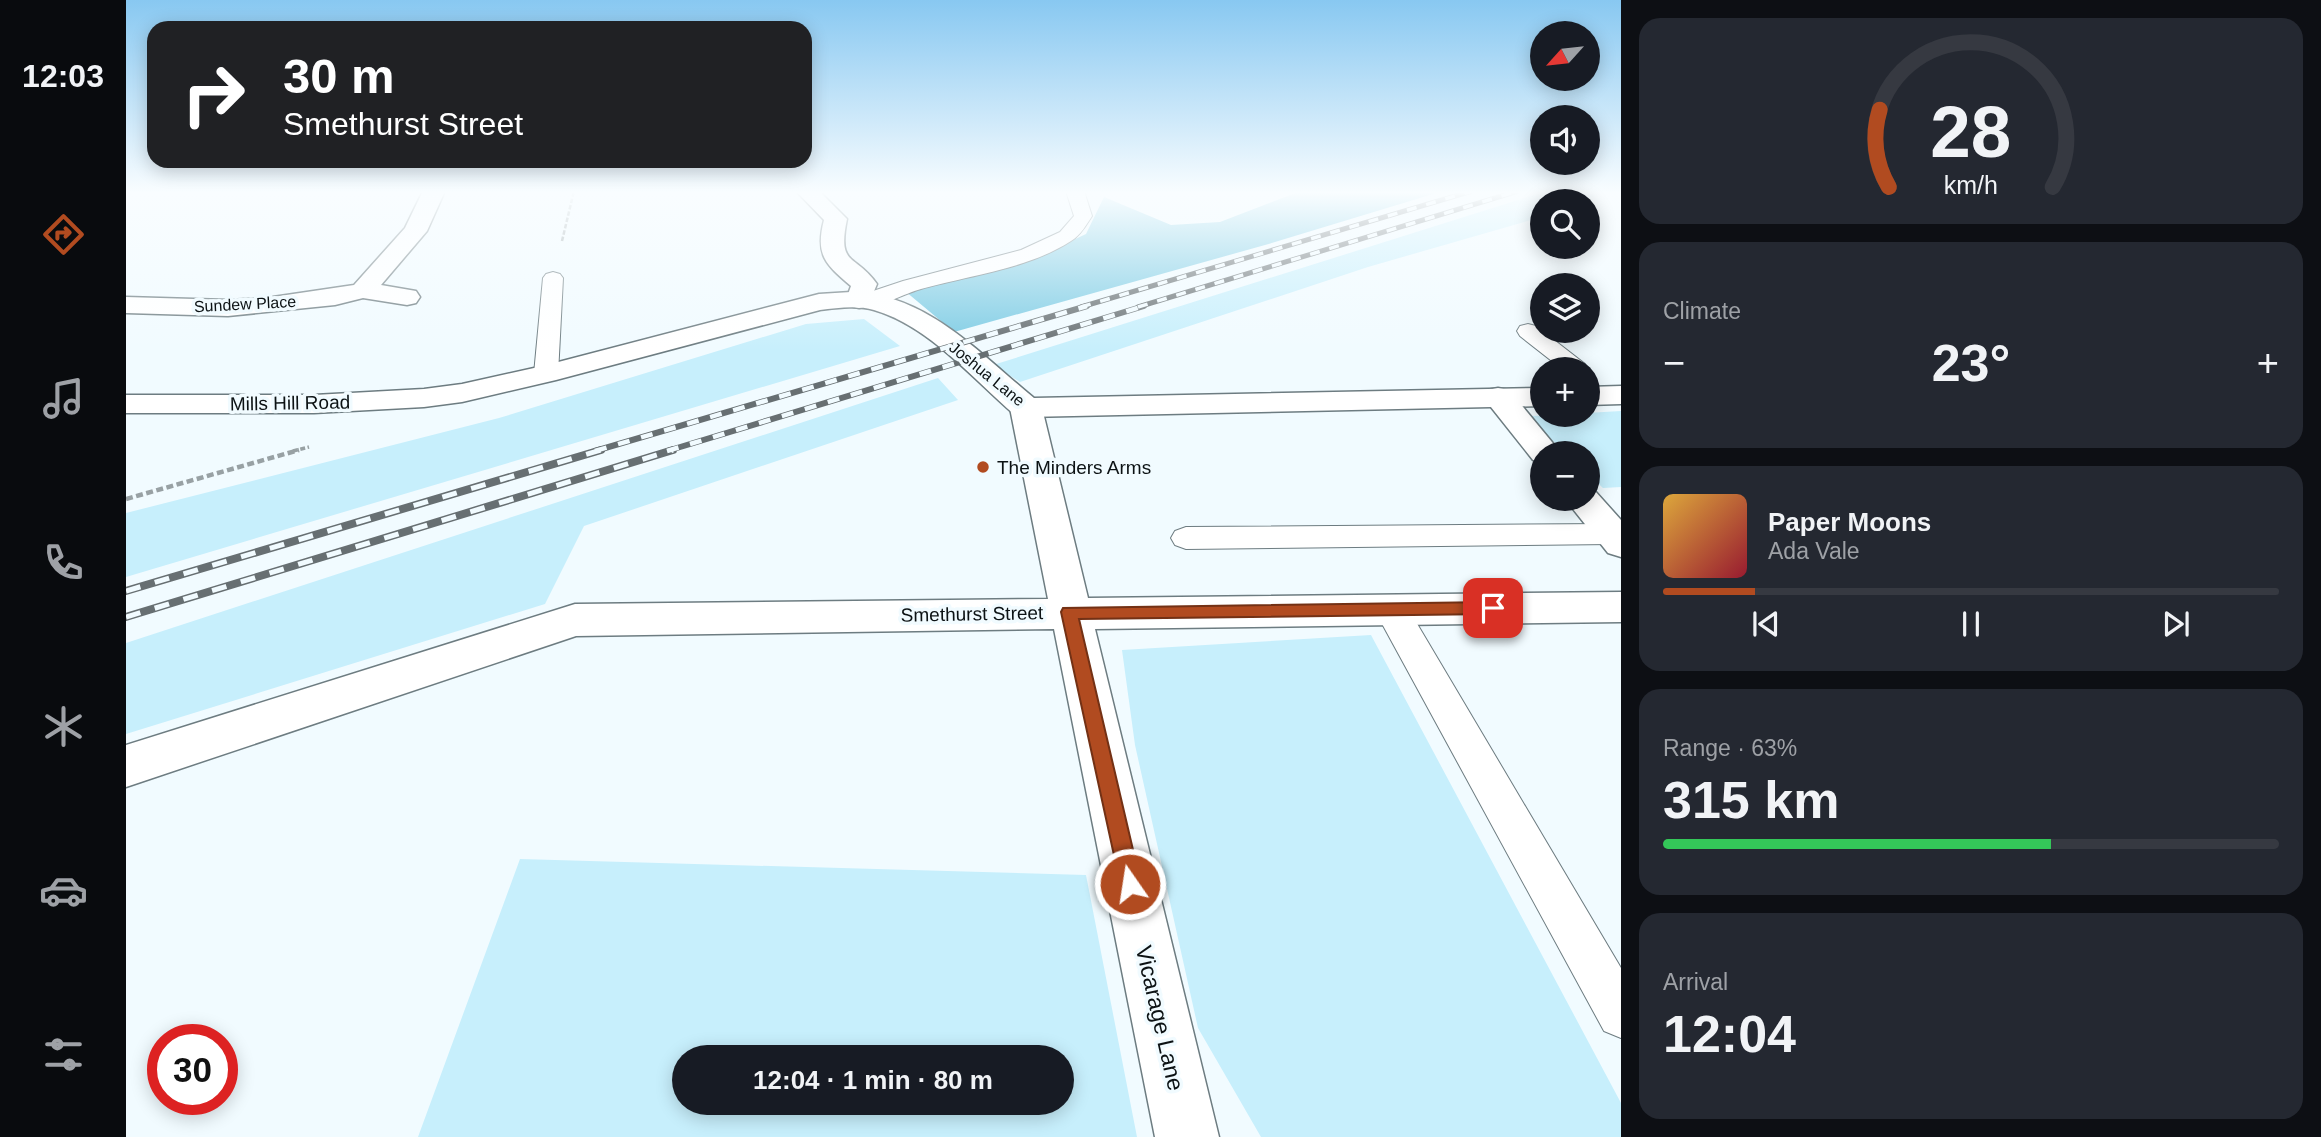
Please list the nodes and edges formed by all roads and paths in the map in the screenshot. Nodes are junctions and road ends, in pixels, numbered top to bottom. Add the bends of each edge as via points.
1 (403, 244) edge
2 (561, 244) edge
3 (830, 244) edge
4 (1050, 244) edge
5 (553, 278) joint
6 (363, 290) junction
7 (407, 297) dead end
8 (863, 301) junction
9 (126, 305) edge
10 (1528, 331) dead end
11 (1562, 357) edge
12 (546, 374) junction
13 (454, 394) joint
14 (1498, 397) junction
15 (1530, 397) edge
16 (126, 404) edge
17 (1026, 408) junction
18 (1535, 441) edge
19 (312, 446) dead end
20 (126, 499) edge
21 (1593, 511) edge
22 (1186, 538) dead end
23 (1617, 539) edge
24 (1621, 607) edge
25 (1391, 609) junction
26 (1069, 612) junction
27 (126, 766) edge
28 (1621, 1014) edge
29 (1187, 1137) edge

1 - 6 street
2 - 5 path
3 - 8 street via 832,255 864,284
4 - 8 lane
5 - 12 lane
6 - 7 street, Sundew Place
6 - 9 street, Sundew Place via 266,306
8 - 12 street, Joshua Lane via 819,302
8 - 17 street, Joshua Lane via 883,304 924,323
10 - 11 lane
12 - 13 street, Joshua Lane
13 - 16 street, Mills Hill Road via 314,404
14 - 15 street, Joshua Lane
14 - 17 street, Joshua Lane
14 - 18 street
17 - 26 street, Vicarage Lane
19 - 20 path
21 - 23 street
22 - 23 lane
24 - 25 street, Smethurst Street
25 - 26 street, Smethurst Street
25 - 28 lane
26 - 27 street, Smethurst Street via 575,620
26 - 29 street, Vicarage Lane

